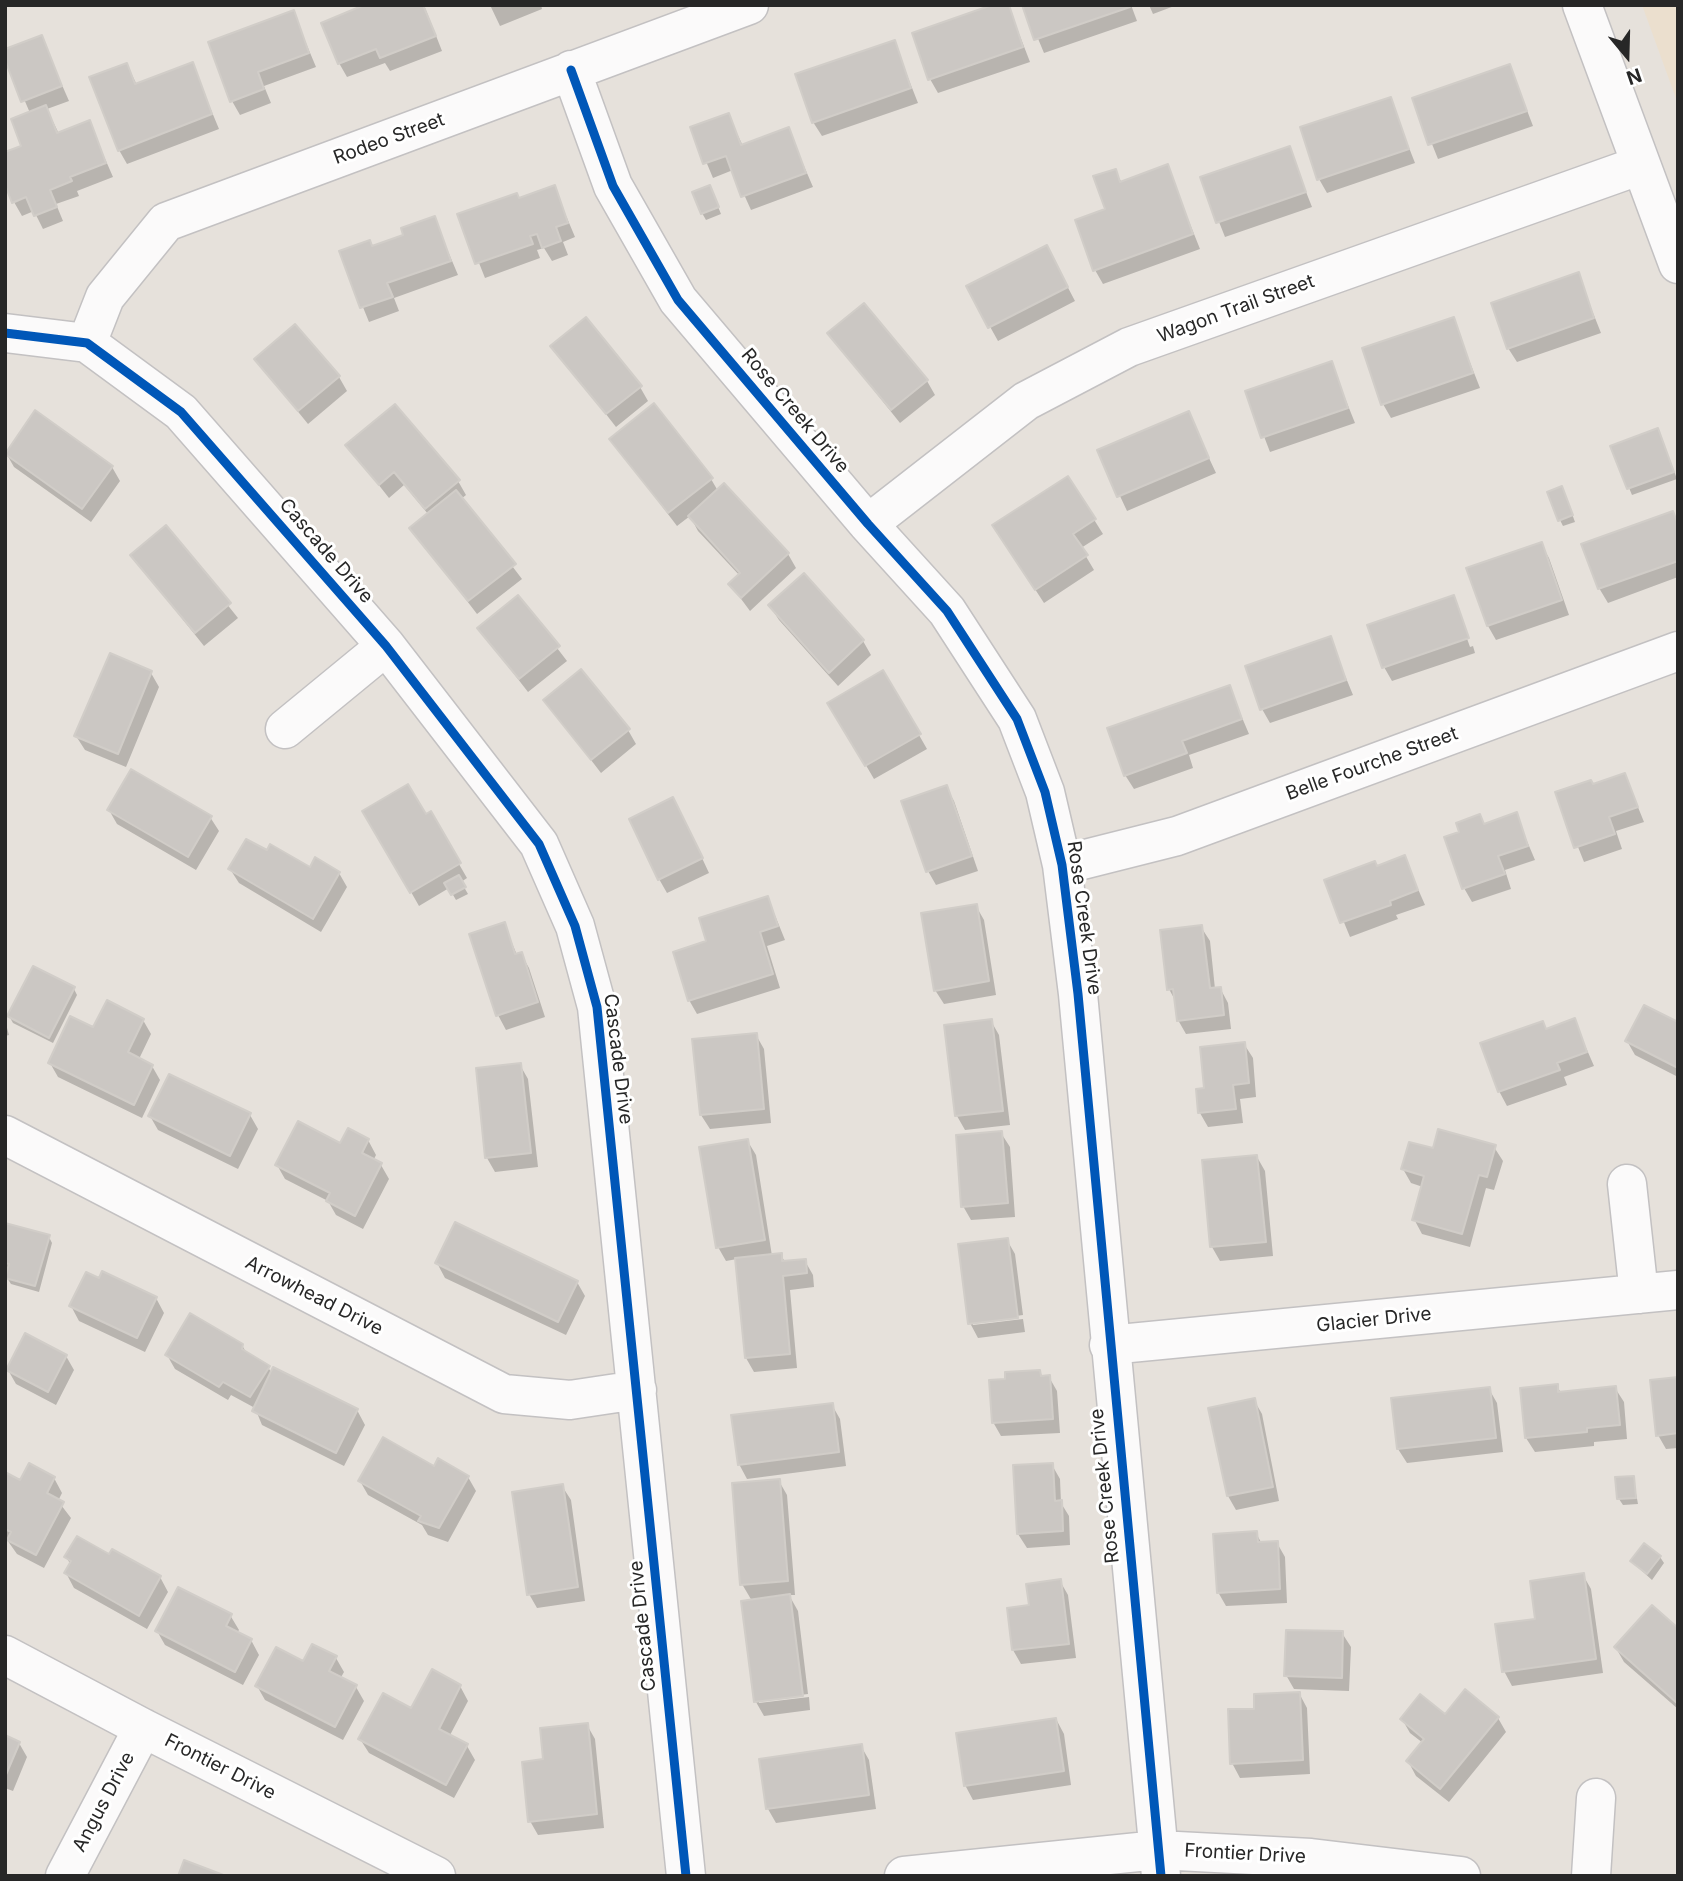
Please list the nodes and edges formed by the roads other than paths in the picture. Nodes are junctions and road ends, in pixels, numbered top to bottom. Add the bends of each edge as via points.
1 (749, 5) edge
2 (1582, 5) edge
3 (571, 70) junction
4 (1641, 165) junction
5 (1678, 264) edge
6 (5, 332) edge
7 (87, 343) junction
8 (868, 524) junction
9 (386, 646) junction
10 (1678, 651) edge
11 (285, 729) dead end
12 (1062, 865) junction
13 (5, 1136) edge
14 (1627, 1184) dead end
15 (1678, 1290) edge
16 (1639, 1294) junction
17 (1109, 1345) junction
18 (637, 1390) junction
19 (5, 1655) edge
20 (143, 1728) junction
21 (1596, 1798) dead end
22 (1160, 1863) edge
23 (65, 1876) edge
24 (436, 1876) edge
25 (685, 1876) edge
26 (904, 1876) edge
27 (1461, 1876) edge
28 (1591, 1876) edge

1 - 3 street, Rodeo Street
2 - 4 street
3 - 7 street, Rodeo Street via 166,222 105,297
3 - 8 street, Rose Creek Drive via 613,186 678,300
4 - 5 street
4 - 8 street, Wagon Trail Street via 1129,347 1026,401
6 - 7 street, Cascade Drive
7 - 9 street, Cascade Drive via 181,412
8 - 12 street, Rose Creek Drive via 947,611 1017,719 1045,792
9 - 11 street
9 - 18 street, Cascade Drive via 539,844 575,926 597,1007
10 - 12 street, Belle Fourche Street via 1177,836
12 - 17 street, Rose Creek Drive
13 - 18 street, Arrowhead Drive via 504,1394 570,1400
14 - 16 street
15 - 16 street, Glacier Drive
16 - 17 street, Glacier Drive
17 - 22 street, Rose Creek Drive
18 - 25 street, Cascade Drive
19 - 20 street, Frontier Drive
20 - 23 street, Angus Drive
20 - 24 street, Frontier Drive
21 - 28 street
22 - 26 street, Frontier Drive
22 - 27 street, Frontier Drive via 1311,1858

